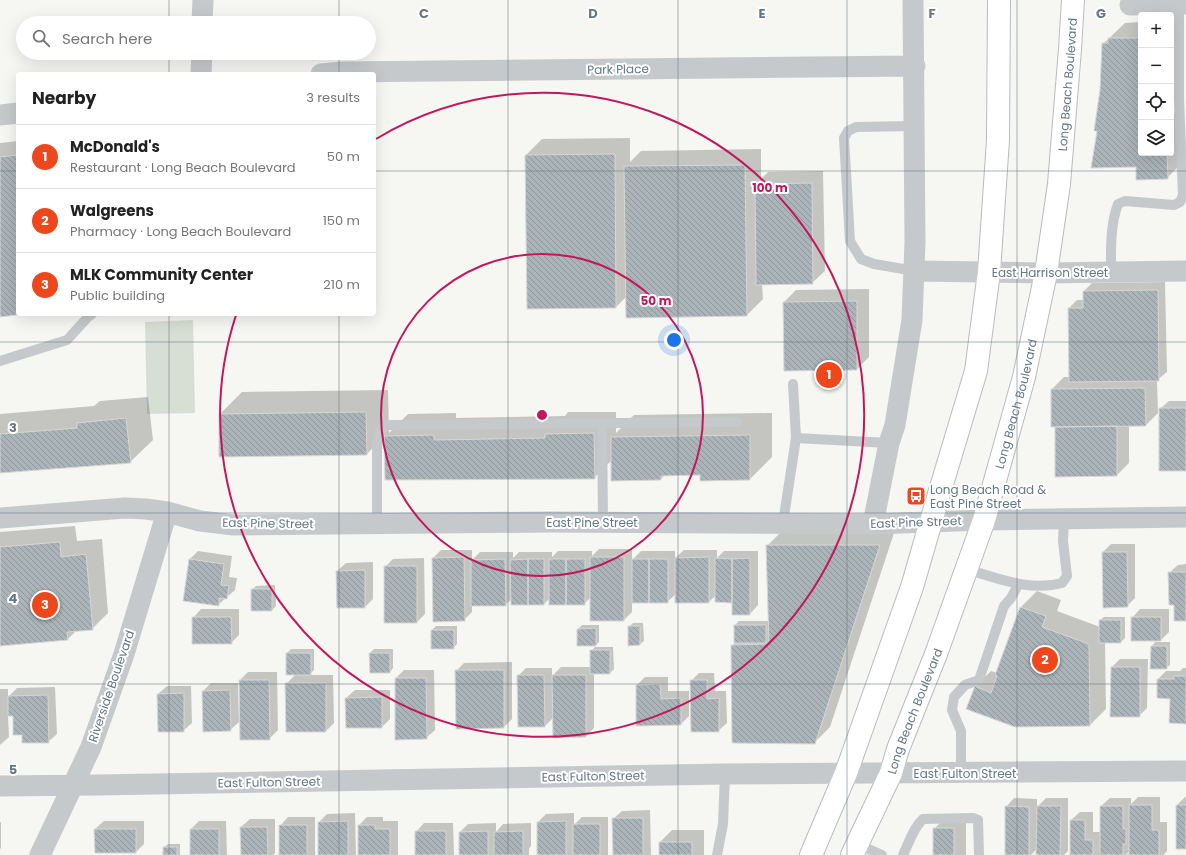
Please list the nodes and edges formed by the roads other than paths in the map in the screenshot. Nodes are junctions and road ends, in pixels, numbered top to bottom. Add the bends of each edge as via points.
1 (203, 0) edge
2 (913, 0) edge
3 (999, 0) edge
4 (1073, 0) edge
5 (1182, 4) edge
6 (1130, 5) dead end
7 (202, 16) edge
8 (202, 60) edge
9 (914, 66) junction
10 (201, 72) edge
11 (342, 72) edge
12 (16, 112) edge
13 (0, 115) edge
14 (915, 126) junction
15 (914, 271) junction
16 (1186, 271) edge
17 (989, 272) junction
18 (1110, 272) junction
19 (1046, 273) junction
20 (89, 316) edge
21 (0, 361) edge
22 (793, 384) dead end
23 (737, 422) dead end
24 (602, 423) junction
25 (796, 438) junction
26 (889, 443) junction
27 (167, 512) junction
28 (1186, 517) edge
29 (0, 518) edge
30 (1064, 519) junction
31 (984, 520) junction
32 (931, 521) junction
33 (603, 522) junction
34 (377, 523) junction
35 (783, 523) junction
36 (873, 524) junction
37 (966, 569) junction
38 (1018, 584) junction
39 (1186, 771) edge
40 (846, 773) junction
41 (891, 773) junction
42 (962, 773) junction
43 (725, 774) junction
44 (0, 786) edge
45 (72, 786) junction
46 (855, 850) edge
47 (40, 855) edge
48 (717, 855) edge
49 (811, 855) edge
50 (882, 855) edge
51 (903, 855) edge
52 (979, 855) edge

1 - 7 street
2 - 9 street
3 - 17 main road via 998,140
4 - 19 main road, Long Beach Boulevard via 1060,184
5 - 6 street
5 - 18 lane via 1179,99 1183,195 1180,202 1174,205 1125,201 1118,204 1112,235
8 - 10 street
9 - 11 street, Park Place
9 - 14 street
12 - 13 street
14 - 15 street
14 - 15 lane via 856,127 848,131 844,138 850,241 861,259 874,264
15 - 17 street, East Harrison Street
15 - 26 street via 910,327 895,425
16 - 18 street, East Harrison Street
17 - 19 street, East Harrison Street
17 - 32 main road via 976,371
18 - 19 street, East Harrison Street
19 - 31 main road, Long Beach Boulevard via 1024,377
20 - 21 lane via 67,340
22 - 25 lane
23 - 24 lane
24 - 33 lane
24 - 34 lane via 388,425 380,431 377,444
25 - 26 lane
25 - 35 lane
26 - 36 street
27 - 29 street, East Pine Street via 125,508
27 - 34 street, East Pine Street via 200,521 234,525
27 - 45 street, Riverside Boulevard via 124,654 91,747
28 - 30 street, East Pine Street
30 - 31 street, East Pine Street
30 - 38 lane via 1063,541 1067,576 1062,583 1052,586
31 - 32 street, East Pine Street
31 - 37 main road, Long Beach Boulevard
32 - 36 street, East Pine Street
32 - 40 main road via 912,587
33 - 34 street, East Pine Street
33 - 35 street, East Pine Street
35 - 36 street, East Pine Street
37 - 38 lane
37 - 41 main road, Long Beach Boulevard
38 - 42 lane via 1004,606 979,680 965,685 954,697 952,710 962,731
39 - 42 street, East Fulton Street
40 - 41 street, East Fulton Street
40 - 43 street, East Fulton Street
40 - 49 main road
41 - 42 street, East Fulton Street
41 - 46 main road, Long Beach Boulevard
43 - 45 street, East Fulton Street
43 - 48 lane via 723,824
44 - 45 street, East Fulton Street
45 - 47 street, Riverside Boulevard
46 - 50 lane
51 - 52 lane via 914,831 923,819 976,818

